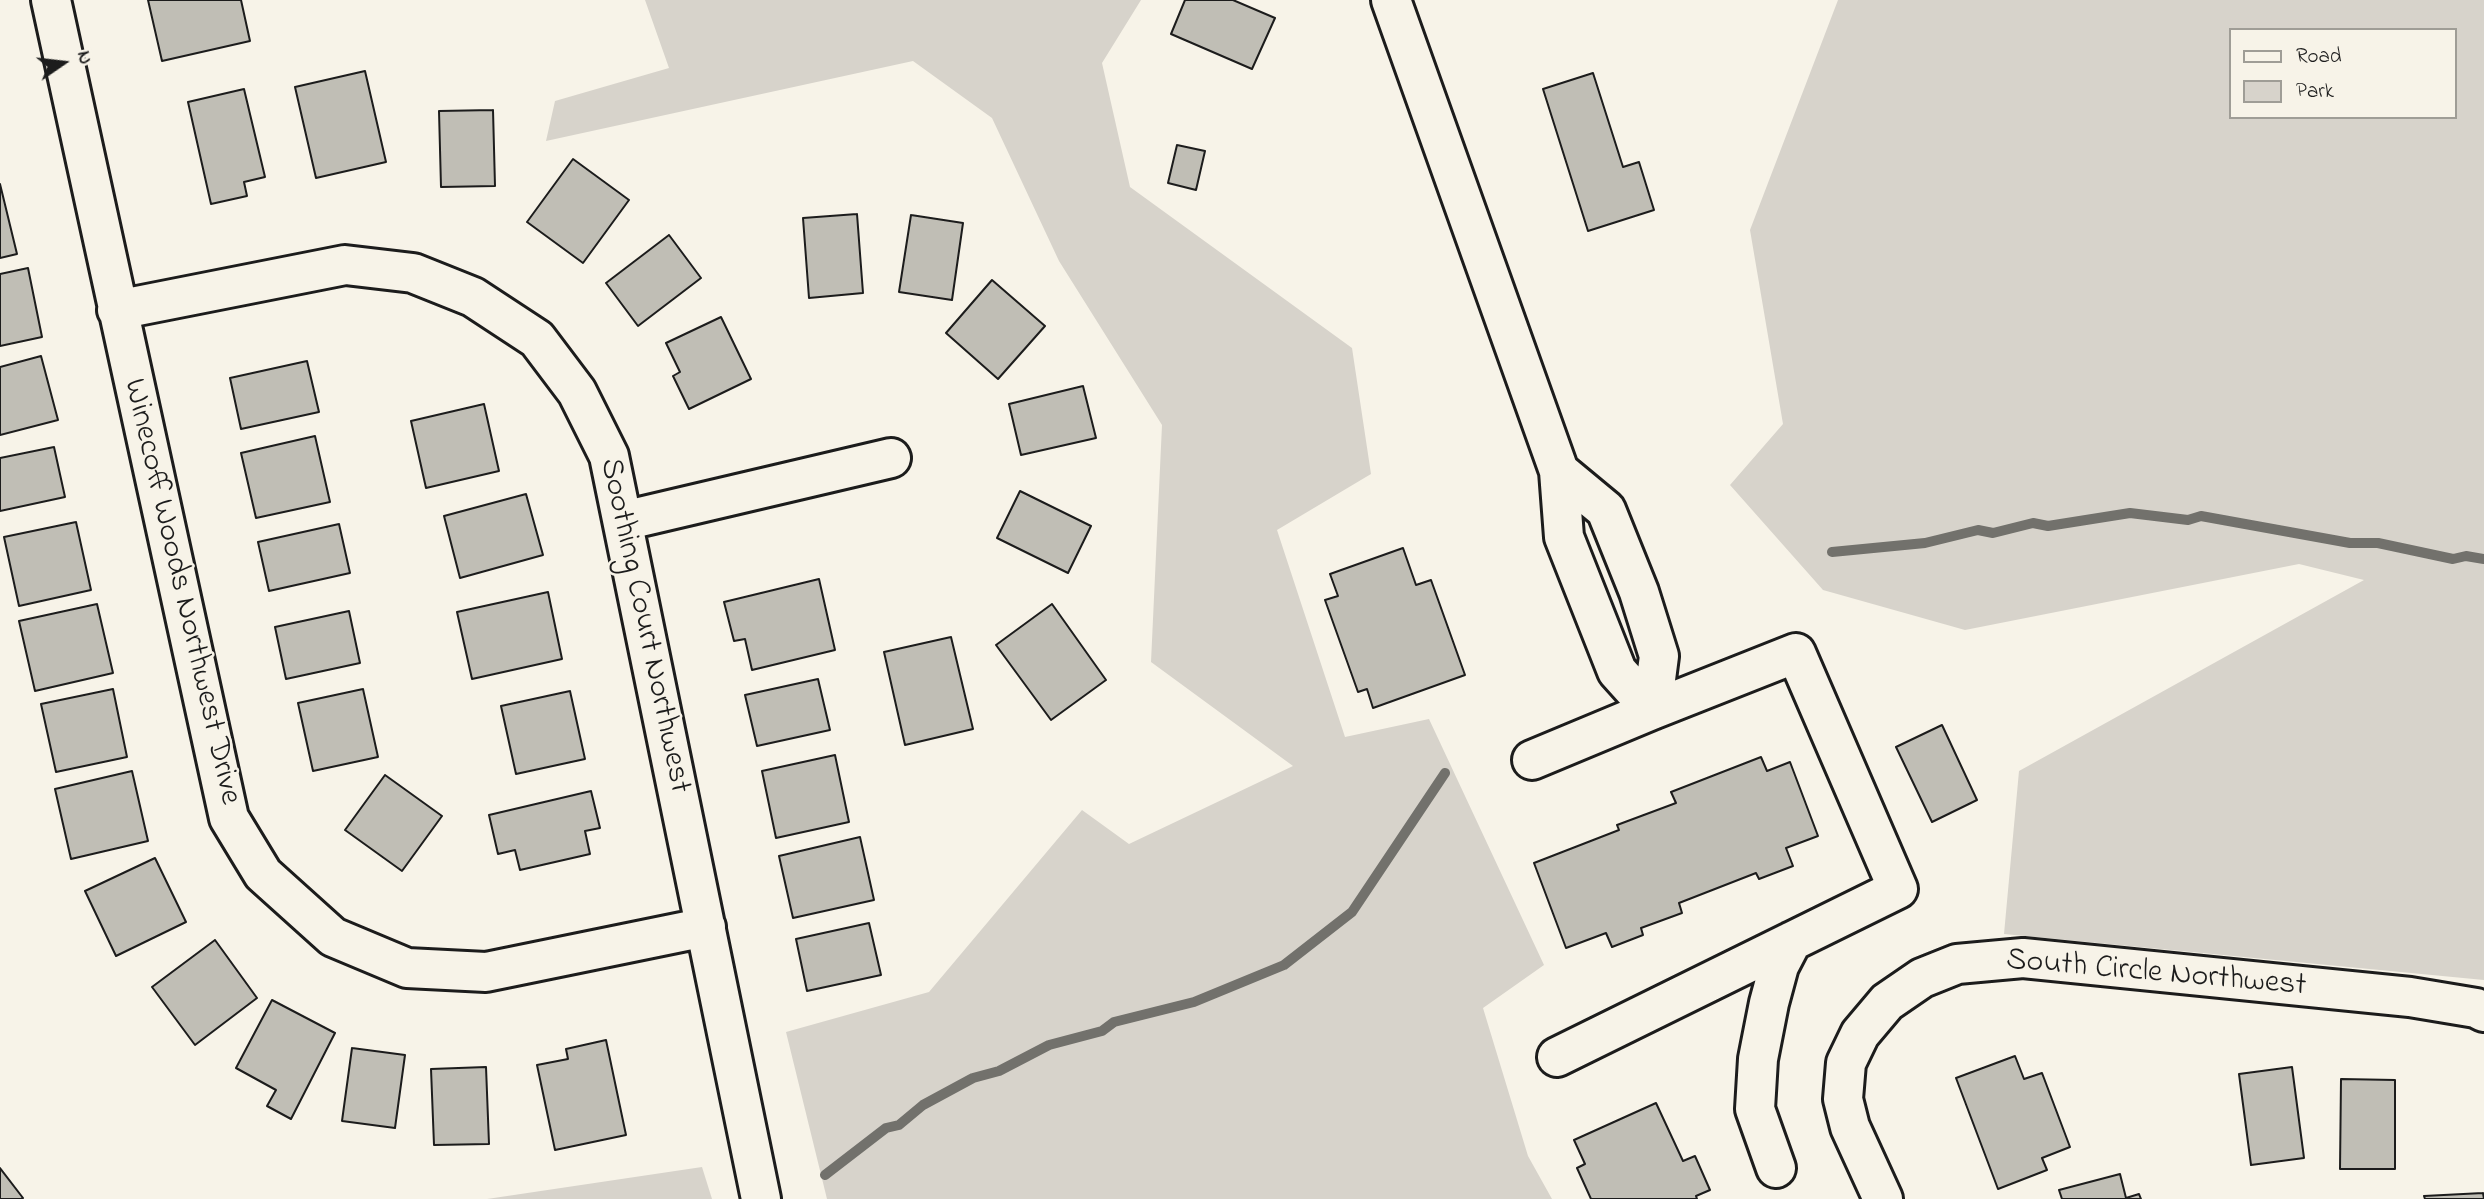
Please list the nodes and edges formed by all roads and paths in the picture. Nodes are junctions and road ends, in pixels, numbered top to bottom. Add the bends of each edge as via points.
1 (51, 0) edge
2 (1391, 0) edge
3 (117, 310) junction
4 (891, 458) dead end
5 (1559, 471) junction
6 (623, 521) junction
7 (1652, 710) junction
8 (1532, 760) dead end
9 (706, 927) junction
10 (1792, 941) junction
11 (2484, 1012) edge
12 (1557, 1057) dead end
13 (1776, 1168) dead end
14 (761, 1199) edge
15 (1883, 1199) edge

1 - 3 street, Winecoff Woods Northwest Drive
2 - 5 street
3 - 6 street, Soothing Court Northwest via 345,265 413,272 473,297 537,339 577,392 610,456
3 - 9 street, Winecoff Woods Northwest Drive via 229,818 263,874 333,937 407,968 486,972
4 - 6 street
5 - 7 street via 1564,537 1617,671
5 - 7 street via 1606,510 1625,557 1659,656
6 - 9 street, Soothing Court Northwest
7 - 8 street
7 - 10 street via 1796,653 1898,890
9 - 14 street, Soothing Court Northwest
10 - 12 street
10 - 13 street via 1779,966 1758,1059 1755,1110
11 - 15 street, South Circle Northwest via 2410,997 2023,958 1956,964 1922,978 1887,1002 1860,1034 1846,1063 1843,1099 1850,1127

